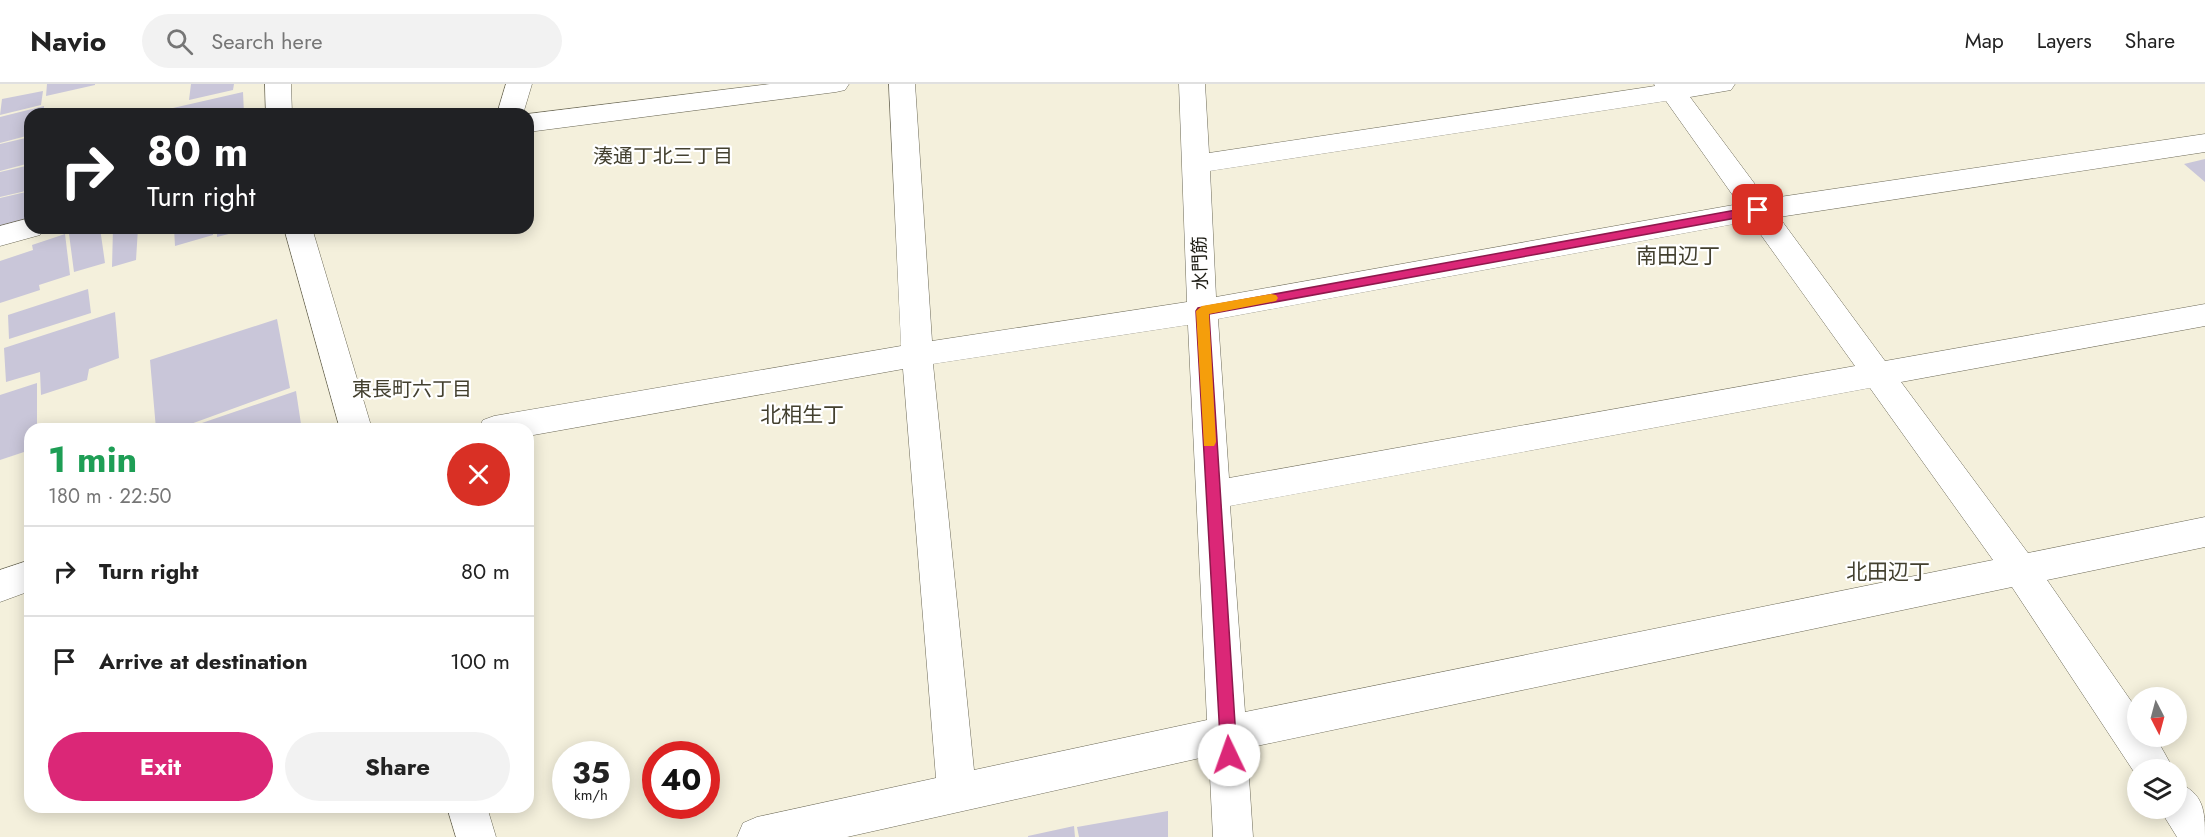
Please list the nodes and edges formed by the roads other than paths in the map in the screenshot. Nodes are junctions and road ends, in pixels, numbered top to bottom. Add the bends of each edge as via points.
1 (278, 84) edge
2 (519, 84) edge
3 (836, 84) edge
4 (902, 84) edge
5 (1192, 84) edge
6 (1722, 84) edge
7 (1669, 88) edge
8 (279, 108) edge
9 (512, 108) edge
10 (534, 122) edge
11 (2205, 143) edge
12 (1196, 164) junction
13 (1758, 210) junction
14 (24, 230) edge
15 (300, 234) edge
16 (0, 236) edge
17 (1202, 311) junction
18 (2205, 315) edge
19 (918, 355) junction
20 (1877, 374) junction
21 (354, 423) edge
22 (528, 423) edge
23 (1212, 495) junction
24 (2205, 532) edge
25 (2020, 570) junction
26 (24, 577) edge
27 (0, 586) edge
28 (1228, 735) junction
29 (2149, 759) edge
30 (957, 793) junction
31 (469, 813) edge
32 (2187, 817) edge
33 (476, 837) edge
34 (758, 837) edge
35 (1233, 837) edge
36 (2201, 837) edge

1 - 8 street
2 - 9 street
3 - 10 street
4 - 19 street
5 - 12 street, 水門筋
6 - 7 street
7 - 12 street
7 - 13 street
11 - 13 street
12 - 17 street, 水門筋
13 - 17 street
13 - 20 street
14 - 16 street
15 - 21 street
17 - 19 street
17 - 23 street, 水門筋
18 - 20 street
19 - 22 street
19 - 30 street
20 - 23 street
20 - 25 street
23 - 28 street, 水門筋
24 - 25 street
25 - 28 street
25 - 29 street
26 - 27 street
28 - 30 street
28 - 35 street, 水門筋
30 - 34 street
31 - 33 street
32 - 36 street

